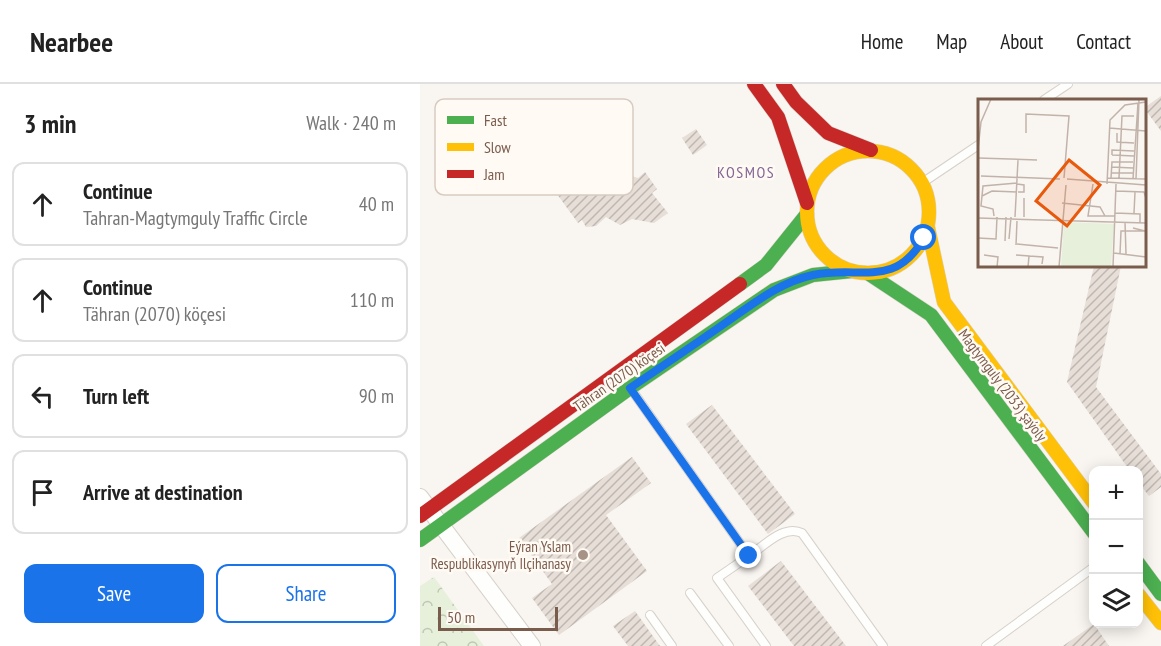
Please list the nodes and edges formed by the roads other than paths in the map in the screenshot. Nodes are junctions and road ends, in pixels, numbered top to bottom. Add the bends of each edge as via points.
1 (754, 84) edge
2 (783, 84) edge
3 (1068, 84) edge
4 (1046, 99) edge
5 (978, 145) edge
6 (873, 151) junction
7 (922, 183) junction
8 (807, 208) junction
9 (928, 228) junction
10 (852, 271) junction
11 (869, 274) junction
12 (630, 388) junction
13 (1089, 496) edge
14 (423, 507) edge
15 (441, 525) junction
16 (1089, 526) edge
17 (420, 540) edge
18 (749, 556) junction
19 (1143, 570) edge
20 (1089, 571) edge
21 (690, 593) dead end
22 (1161, 594) edge
23 (1143, 601) edge
24 (650, 615) dead end
25 (1161, 624) edge
26 (532, 646) edge
27 (672, 646) edge
28 (729, 646) edge
29 (766, 646) edge
30 (883, 646) edge
31 (986, 646) edge

1 - 8 main road via 778,117
2 - 6 main road via 828,133
3 - 4 lane
5 - 7 lane
6 - 7 main road via 906,164
6 - 8 main road via 850,153 830,164 815,181
7 - 9 main road via 929,205
8 - 10 main road via 817,245 832,261
8 - 14 main road, Tähran (2070) köçesi via 766,266
9 - 11 main road via 910,257 891,269
9 - 13 main road, Magtymguly (2033) şaýoly via 944,302
10 - 11 main road
10 - 12 main road, Tähran (2070) köçesi via 813,275 774,290
11 - 16 main road, Magtymguly (2033) şaýoly via 931,315
12 - 15 main road, Tähran (2070) köçesi
12 - 18 lane
14 - 15 street
15 - 17 main road, Tähran (2070) köçesi
15 - 26 street
18 - 29 lane via 717,578
18 - 30 lane via 786,531 802,532
19 - 22 main road
20 - 31 lane
21 - 28 lane
23 - 25 main road
24 - 27 lane

